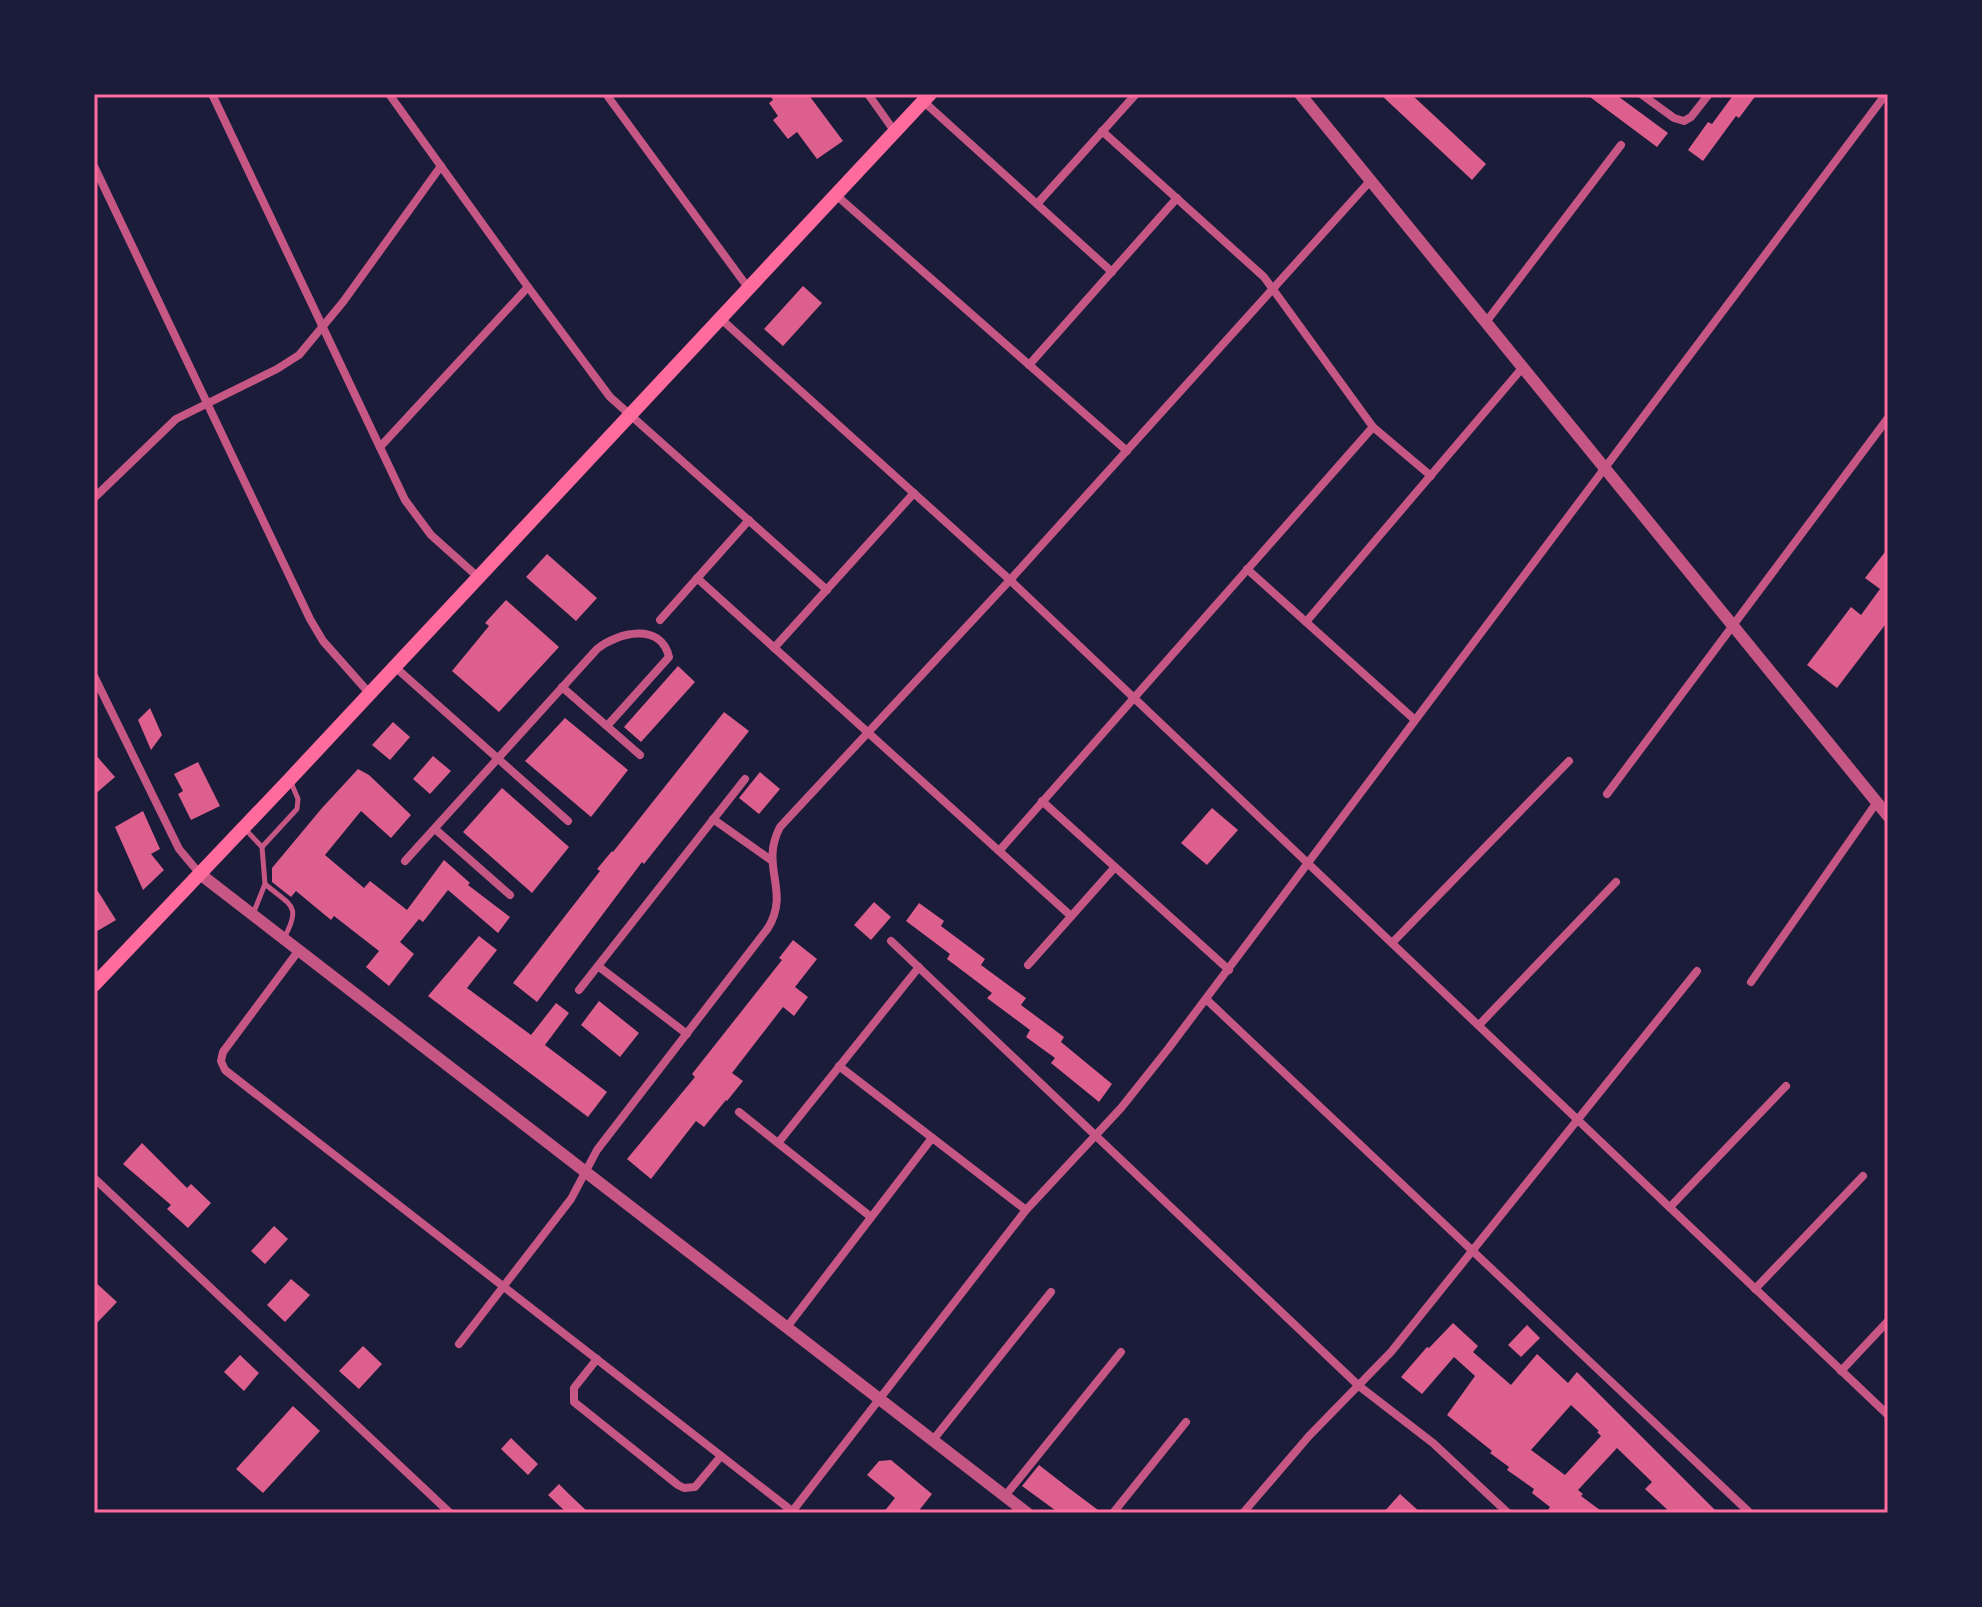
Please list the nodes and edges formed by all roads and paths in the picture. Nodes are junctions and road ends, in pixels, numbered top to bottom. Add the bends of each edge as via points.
1 (212, 94) edge
2 (389, 94) edge
3 (606, 94) edge
4 (868, 94) edge
5 (1136, 94) edge
6 (1300, 94) edge
7 (1641, 94) edge
8 (1709, 94) edge
9 (1886, 94) edge
10 (927, 98) edge
11 (1102, 131) junction
12 (895, 132) junction
13 (1621, 145) dead end
14 (94, 166) edge
15 (441, 166) junction
16 (1371, 180) junction
17 (836, 195) junction
18 (1177, 198) junction
19 (1037, 204) junction
20 (1112, 272) junction
21 (528, 287) junction
22 (749, 289) junction
23 (1273, 289) junction
24 (721, 319) junction
25 (1486, 322) junction
26 (324, 326) junction
27 (1029, 365) junction
28 (1523, 367) junction
29 (208, 401) junction
30 (630, 414) junction
31 (1888, 418) edge
32 (1373, 427) junction
33 (380, 447) junction
34 (1127, 451) junction
35 (1604, 467) junction
36 (1431, 476) junction
37 (914, 493) junction
38 (94, 498) edge
39 (749, 520) junction
40 (1247, 569) junction
41 (478, 577) junction
42 (697, 578) junction
43 (1010, 580) junction
44 (827, 590) junction
45 (660, 620) dead end
46 (1306, 622) junction
47 (1733, 625) junction
48 (774, 648) junction
49 (395, 667) junction
50 (94, 676) edge
51 (562, 687) junction
52 (370, 694) junction
53 (1134, 697) junction
54 (1415, 720) junction
55 (607, 726) junction
56 (868, 733) junction
57 (640, 755) dead end
58 (498, 758) junction
59 (1569, 761) dead end
60 (745, 779) dead end
61 (289, 780) junction
62 (1607, 794) dead end
63 (1042, 801) junction
64 (1877, 802) junction
65 (1888, 816) edge
66 (713, 819) junction
67 (568, 821) dead end
68 (244, 828) junction
69 (435, 829) junction
70 (262, 847) junction
71 (999, 851) junction
72 (771, 860) junction
73 (405, 861) dead end
74 (1307, 863) junction
75 (1115, 867) junction
76 (200, 874) junction
77 (1616, 882) dead end
78 (265, 884) junction
79 (510, 895) dead end
80 (253, 914) junction
81 (1071, 916) junction
82 (284, 939) junction
83 (891, 941) dead end
84 (1392, 943) junction
85 (299, 950) junction
86 (1028, 965) dead end
87 (598, 966) junction
88 (919, 967) junction
89 (1229, 970) junction
90 (1697, 971) dead end
91 (1751, 982) dead end
92 (94, 985) edge
93 (579, 990) dead end
94 (1207, 1000) junction
95 (1479, 1025) junction
96 (687, 1034) junction
97 (839, 1066) junction
98 (1786, 1086) dead end
99 (739, 1112) dead end
100 (1578, 1119) junction
101 (1096, 1136) junction
102 (932, 1138) junction
103 (778, 1143) junction
104 (586, 1172) junction
105 (1863, 1176) dead end
106 (94, 1178) edge
107 (1670, 1207) junction
108 (1026, 1210) junction
109 (871, 1217) junction
110 (1473, 1252) junction
111 (503, 1286) junction
112 (1755, 1289) junction
113 (1051, 1292) dead end
114 (1888, 1321) edge
115 (787, 1327) junction
116 (459, 1344) dead end
117 (1121, 1352) dead end
118 (597, 1359) junction
119 (1841, 1371) junction
120 (1359, 1386) junction
121 (879, 1398) junction
122 (1888, 1415) edge
123 (1186, 1422) dead end
124 (933, 1440) junction
125 (721, 1456) junction
126 (1005, 1496) junction
127 (792, 1512) edge
128 (450, 1513) edge
129 (1027, 1513) edge
130 (1113, 1513) edge
131 (1243, 1513) edge
132 (1508, 1513) edge
133 (1750, 1513) edge

1 - 26 street
2 - 15 street
3 - 22 street
4 - 12 street
5 - 11 street
6 - 16 street
7 - 8 street via 1684,121
9 - 35 street
10 - 12 main road
10 - 19 street
11 - 18 street
11 - 19 street
12 - 17 main road
13 - 25 street
14 - 29 street
15 - 21 street
15 - 26 street
16 - 23 street
16 - 25 street
17 - 22 main road
17 - 27 street
18 - 20 street
18 - 23 street
19 - 20 street
20 - 27 street
21 - 30 street via 610,397
21 - 33 street
22 - 24 main road
23 - 32 street
23 - 34 street
24 - 30 main road
24 - 37 street
25 - 28 street
26 - 29 street via 299,355
26 - 33 street
27 - 34 street
28 - 35 street
28 - 36 street
29 - 38 street via 163,429
29 - 52 street via 310,619
30 - 39 street
30 - 41 main road
31 - 47 street
32 - 36 street
32 - 40 street
33 - 41 street via 416,518
34 - 43 street
35 - 47 street
35 - 54 street
36 - 46 street
37 - 43 street
37 - 44 street
39 - 42 street
39 - 44 street
40 - 46 street
40 - 53 street
41 - 49 main road
42 - 45 street
42 - 48 street
43 - 53 street
43 - 56 street
44 - 48 street
46 - 54 street
47 - 62 street
47 - 64 street
48 - 56 street
49 - 52 main road
49 - 58 street
50 - 76 street via 179,849
51 - 55 street
51 - 55 street via 606,641 643,632 652,635 669,657
51 - 58 street
52 - 61 main road
53 - 63 street
53 - 74 street
54 - 74 street
55 - 57 street
56 - 71 street
56 - 72 street via 780,827
58 - 67 street
58 - 69 street
59 - 84 street
60 - 66 street
61 - 68 main road
61 - 70 lane via 297,809
63 - 71 street
63 - 75 street
64 - 65 street
64 - 91 street
66 - 72 street
66 - 87 street
68 - 70 lane
68 - 76 main road
69 - 73 street
69 - 79 street
70 - 78 lane
71 - 81 street
72 - 96 street via 778,891 773,920
74 - 84 street
74 - 89 street
75 - 81 street
75 - 89 street
76 - 80 street
76 - 92 main road
77 - 95 street
78 - 80 lane
78 - 82 lane via 293,908
80 - 82 street
81 - 86 street
82 - 85 street
83 - 88 street
84 - 95 street
85 - 104 street
85 - 111 street via 223,1052 222,1066
87 - 93 street
87 - 96 street
88 - 97 street
88 - 101 street
89 - 94 street
90 - 100 street
94 - 101 street
94 - 110 street
95 - 100 street
96 - 104 street via 597,1150
97 - 102 street
97 - 103 street
98 - 107 street
99 - 103 street
100 - 107 street
100 - 110 street
101 - 108 street
101 - 120 street
102 - 108 street
102 - 109 street
103 - 109 street
104 - 111 street
104 - 115 street
105 - 112 street
106 - 128 street
107 - 112 street
108 - 121 street
109 - 115 street
110 - 120 street
110 - 133 street
111 - 116 street
111 - 118 street
112 - 119 street
113 - 124 street
114 - 119 street
115 - 121 street
117 - 126 street
118 - 125 street
118 - 125 street via 574,1388 574,1402 666,1475 684,1488 695,1487
119 - 122 street
120 - 131 street
120 - 132 street via 1433,1443
121 - 124 street
121 - 127 street
123 - 130 street
124 - 126 street
125 - 127 street
126 - 129 street

